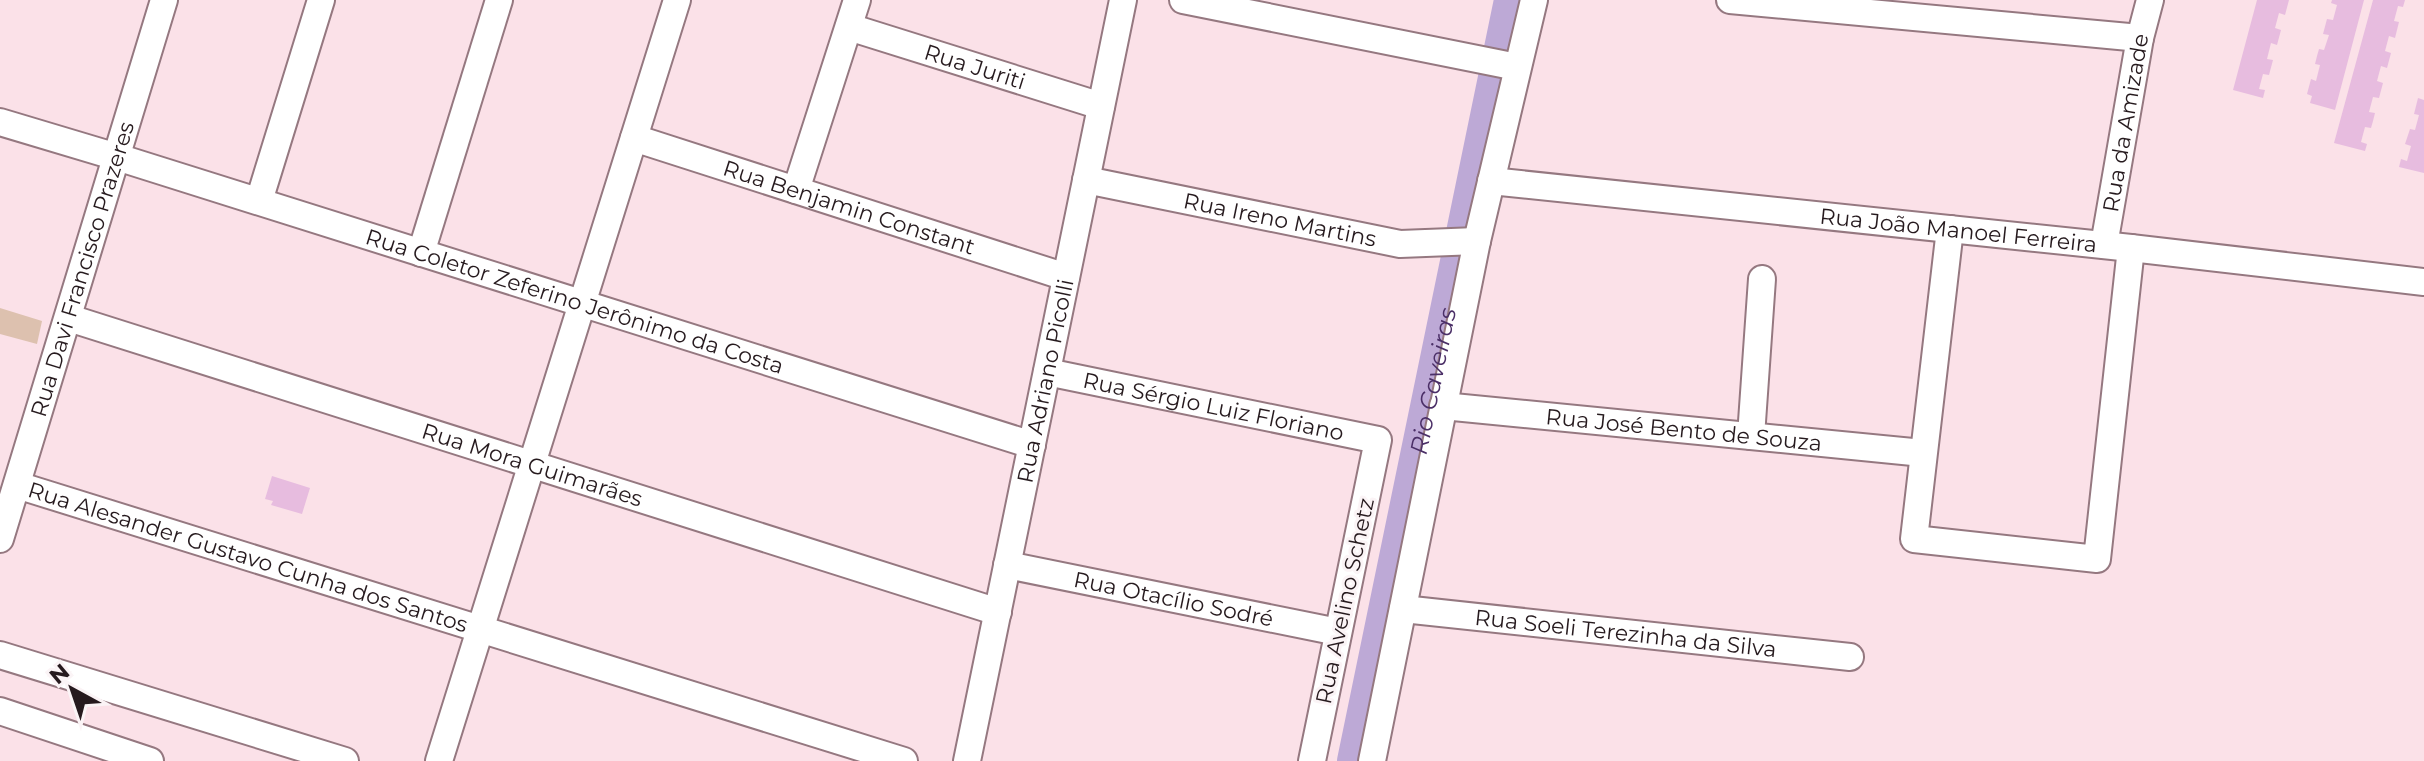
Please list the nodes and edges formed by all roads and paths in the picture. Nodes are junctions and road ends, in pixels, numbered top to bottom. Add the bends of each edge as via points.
1 (164, 0) edge
2 (321, 0) edge
3 (499, 0) edge
4 (677, 0) edge
5 (857, 0) edge
6 (1123, 0) edge
7 (1183, 0) edge
8 (1534, 0) edge
9 (1730, 0) edge
10 (2150, 0) edge
11 (849, 27) junction
12 (2140, 38) junction
13 (1514, 66) junction
14 (1101, 106) junction
15 (0, 122) edge
16 (634, 138) junction
17 (117, 157) junction
18 (1086, 180) junction
19 (1491, 181) junction
20 (796, 190) junction
21 (259, 201) junction
22 (1950, 229) junction
23 (1476, 241) junction
24 (2104, 245) junction
25 (2131, 248) junction
26 (421, 253) junction
27 (1066, 277) junction
28 (1762, 279) dead end
29 (2424, 282) edge
30 (582, 303) junction
31 (69, 318) junction
32 (1047, 372) junction
33 (1443, 406) junction
34 (1751, 436) junction
35 (1378, 440) joint
36 (1032, 445) junction
37 (1923, 453) junction
38 (531, 464) junction
39 (11, 488) edge
40 (0, 539) edge
41 (1007, 565) junction
42 (1403, 609) junction
43 (998, 612) junction
44 (480, 629) junction
45 (1338, 632) junction
46 (0, 655) edge
47 (1850, 657) dead end
48 (0, 711) edge
49 (85, 751) edge
50 (974, 760) edge
51 (150, 761) edge
52 (345, 761) edge
53 (439, 761) edge
54 (904, 761) edge
55 (1312, 761) edge
56 (1372, 761) edge

1 - 17 street, Rua Davi Francisco Prazeres
2 - 21 street
3 - 26 street
4 - 16 street
5 - 11 street
6 - 14 street, Rua Adriano Picolli
7 - 13 street
8 - 13 street
9 - 12 street
10 - 12 street, Rua da Amizade
11 - 14 street, Rua Juriti
11 - 20 street
12 - 24 street, Rua da Amizade
13 - 19 street
14 - 18 street, Rua Adriano Picolli
15 - 17 street, Rua Coletor Zeferino Jerônimo da Costa
16 - 20 street, Rua Benjamin Constant
16 - 30 street
17 - 21 street, Rua Coletor Zeferino Jerônimo da Costa
17 - 31 street, Rua Davi Francisco Prazeres
18 - 23 street, Rua Ireno Martins via 1381,242
18 - 27 street, Rua Adriano Picolli
19 - 22 street, Rua João Manoel Ferreira
19 - 23 street
20 - 27 street, Rua Benjamin Constant
21 - 26 street, Rua Coletor Zeferino Jerônimo da Costa
22 - 24 street, Rua João Manoel Ferreira
22 - 37 street
23 - 33 street
24 - 25 street, Rua João Manoel Ferreira
25 - 29 street, Rua João Manoel Ferreira
25 - 37 street via 2097,559 1914,539
26 - 30 street, Rua Coletor Zeferino Jerônimo da Costa
27 - 32 street, Rua Adriano Picolli
28 - 34 street
30 - 36 street, Rua Coletor Zeferino Jerônimo da Costa
30 - 38 street
31 - 38 street, Rua Mora Guimarães
31 - 39 street, Rua Davi Francisco Prazeres
32 - 35 street, Rua Sérgio Luiz Floriano
32 - 36 street, Rua Adriano Picolli
33 - 34 street, Rua José Bento de Souza
33 - 42 street
34 - 37 street, Rua José Bento de Souza
35 - 45 street, Rua Avelino Schetz
36 - 41 street, Rua Adriano Picolli
38 - 43 street, Rua Mora Guimarães
38 - 44 street
39 - 40 street, Rua Davi Francisco Prazeres
39 - 44 street, Rua Alesander Gustavo Cunha dos Santos
41 - 43 street, Rua Adriano Picolli
41 - 45 street, Rua Otacílio Sodré
42 - 47 street, Rua Soeli Terezinha da Silva
42 - 56 street
43 - 50 street, Rua Adriano Picolli
44 - 53 street
44 - 54 street, Rua Alesander Gustavo Cunha dos Santos
45 - 55 street, Rua Avelino Schetz
46 - 52 street
48 - 49 street
49 - 51 street

